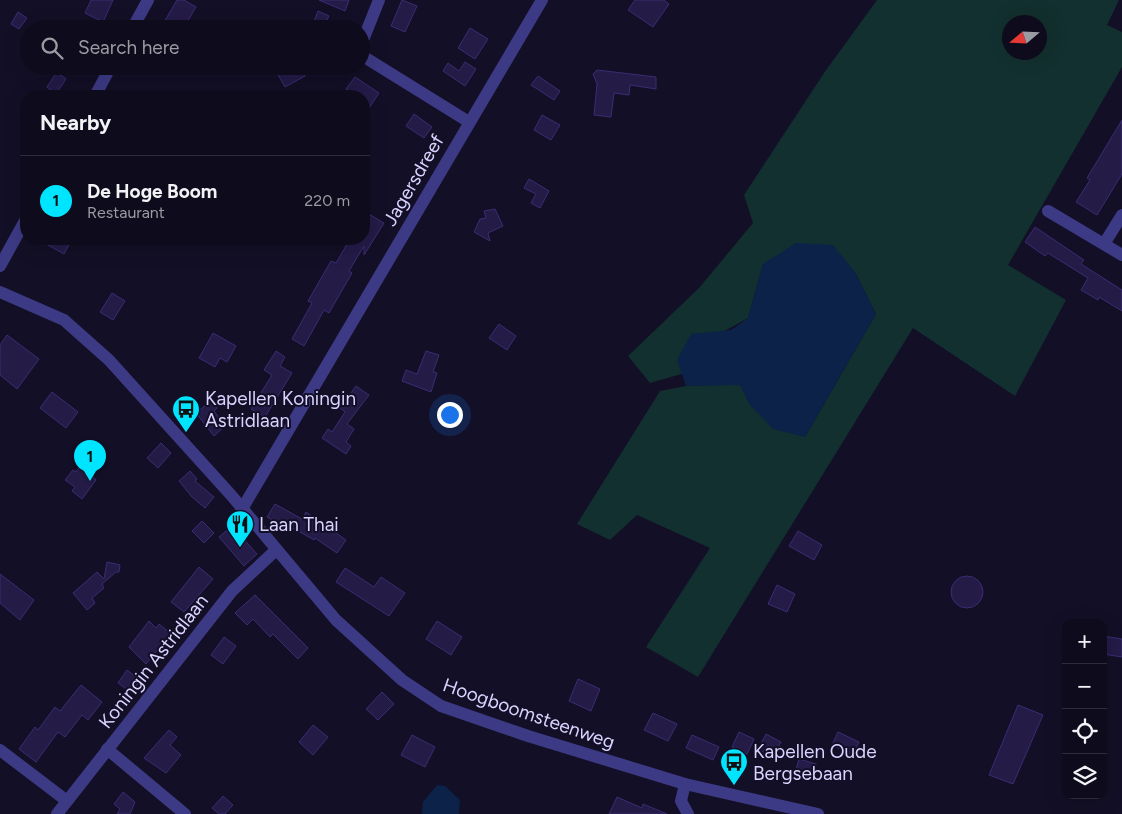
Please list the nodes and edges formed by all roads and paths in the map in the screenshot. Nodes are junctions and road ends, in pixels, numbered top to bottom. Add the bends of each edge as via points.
1 (148, 0) edge
2 (379, 0) edge
3 (542, 0) edge
4 (137, 20) edge
5 (370, 22) edge
6 (370, 61) edge
7 (106, 75) edge
8 (98, 90) edge
9 (469, 122) junction
10 (1048, 211) dead end
11 (1122, 215) edge
12 (20, 230) edge
13 (1104, 244) junction
14 (1122, 255) edge
15 (0, 266) edge
16 (0, 292) edge
17 (242, 509) junction
18 (276, 550) junction
19 (107, 749) junction
20 (0, 750) edge
21 (685, 784) junction
22 (67, 801) junction
23 (57, 814) edge
24 (185, 814) edge
25 (688, 814) edge
26 (818, 814) edge

1 - 4 street
2 - 5 street
3 - 9 street, Jagersdreef
6 - 9 street
7 - 8 street
9 - 17 street, Jagersdreef
10 - 13 street
11 - 13 street
12 - 15 street
13 - 14 street
16 - 17 street, Hoogboomsteenweg via 64,320 109,360
17 - 18 street, Hoogboomsteenweg
18 - 19 street, Koningin Astridlaan via 232,591
18 - 21 street, Hoogboomsteenweg via 368,652 441,706
19 - 22 street, Koningin Astridlaan
19 - 24 street
20 - 22 street
21 - 25 street via 682,801
21 - 26 street, Hoogboomsteenweg
22 - 23 street, Koningin Astridlaan

